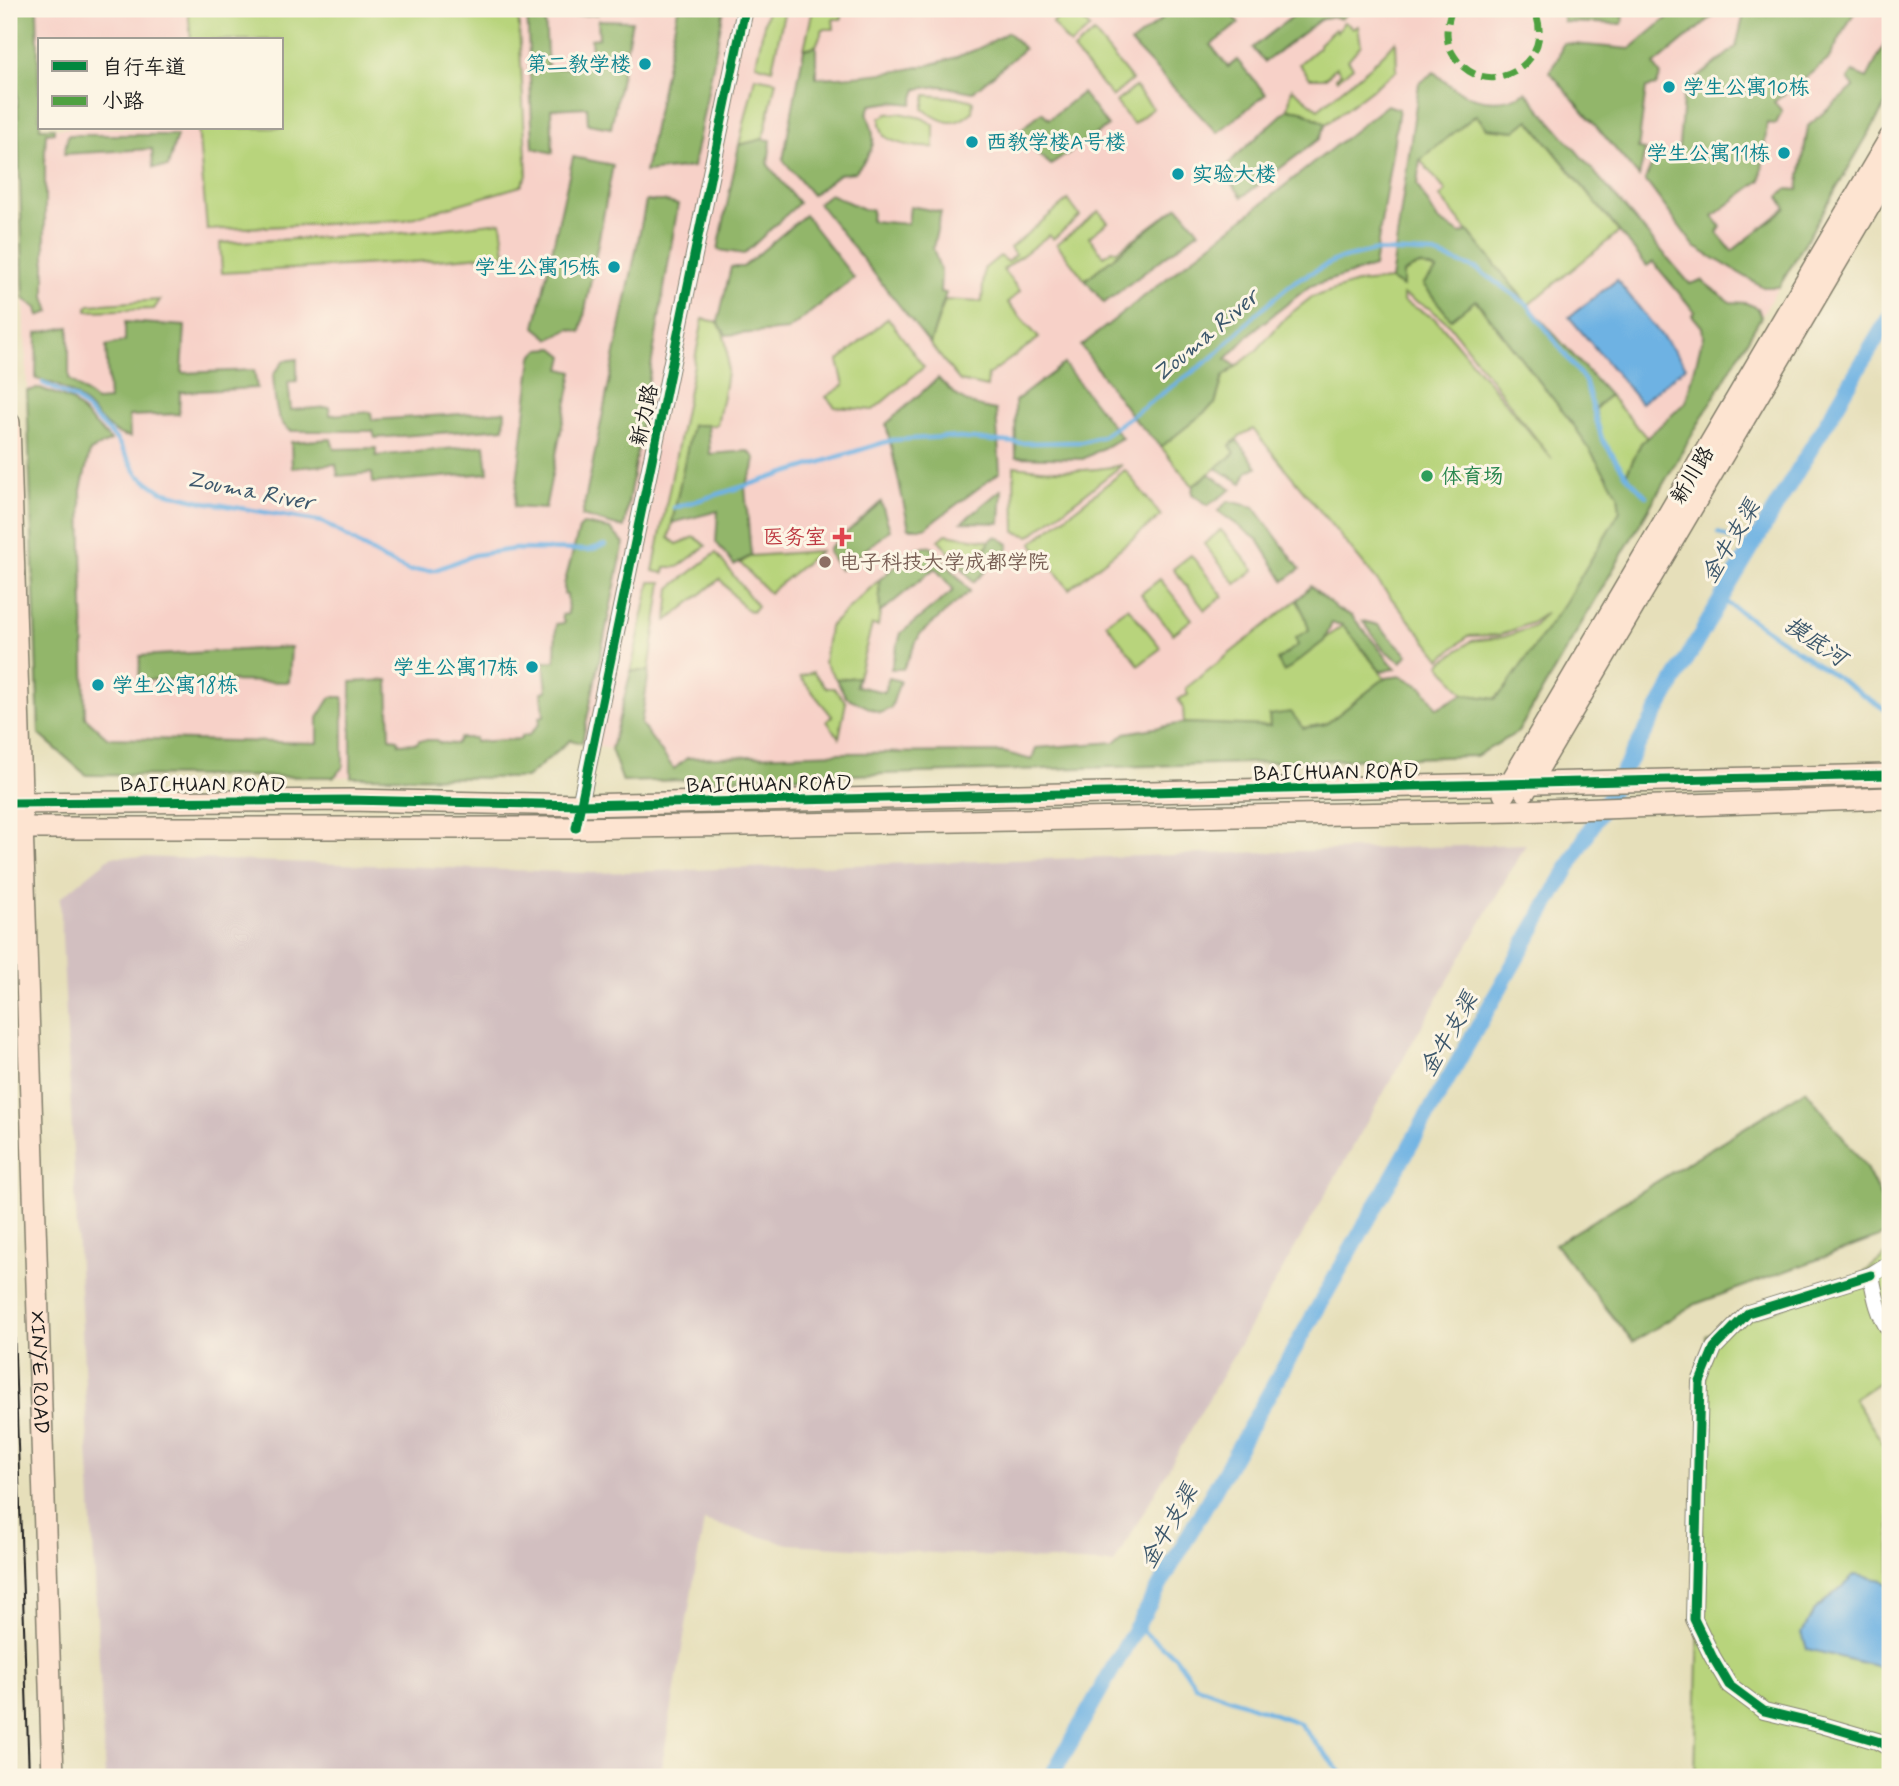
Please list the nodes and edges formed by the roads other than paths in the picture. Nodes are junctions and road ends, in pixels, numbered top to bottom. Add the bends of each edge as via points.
1 (745, 9) edge
2 (1890, 138) edge
3 (1890, 171) edge
4 (9, 423) edge
5 (1890, 775) edge
6 (1531, 782) junction
7 (1509, 785) junction
8 (1890, 798) edge
9 (15, 803) edge
10 (580, 806) junction
11 (1504, 811) junction
12 (15, 828) edge
13 (576, 828) junction
14 (1890, 1263) edge
15 (1871, 1275) junction
16 (1890, 1331) edge
17 (1890, 1748) edge
18 (53, 1777) edge

1 - 10 street, 新力路
2 - 7 street, 新川路
3 - 6 street, 新川路
4 - 9 street, XINYE ROAD
5 - 6 street, BAICHUAN ROAD
6 - 7 street, BAICHUAN ROAD
6 - 11 street, 新川路
7 - 10 street, BAICHUAN ROAD
7 - 11 street, 新川路
8 - 11 street, BAICHUAN ROAD
9 - 10 street, BAICHUAN ROAD via 349,800
9 - 12 street, XINYE ROAD
10 - 13 street, 新力路
11 - 13 street, BAICHUAN ROAD
12 - 13 street, BAICHUAN ROAD
12 - 18 street, XINYE ROAD
14 - 15 street
15 - 16 street via 1876,1302
15 - 17 street via 1748,1313 1714,1348 1700,1382 1694,1619 1729,1685 1765,1711

